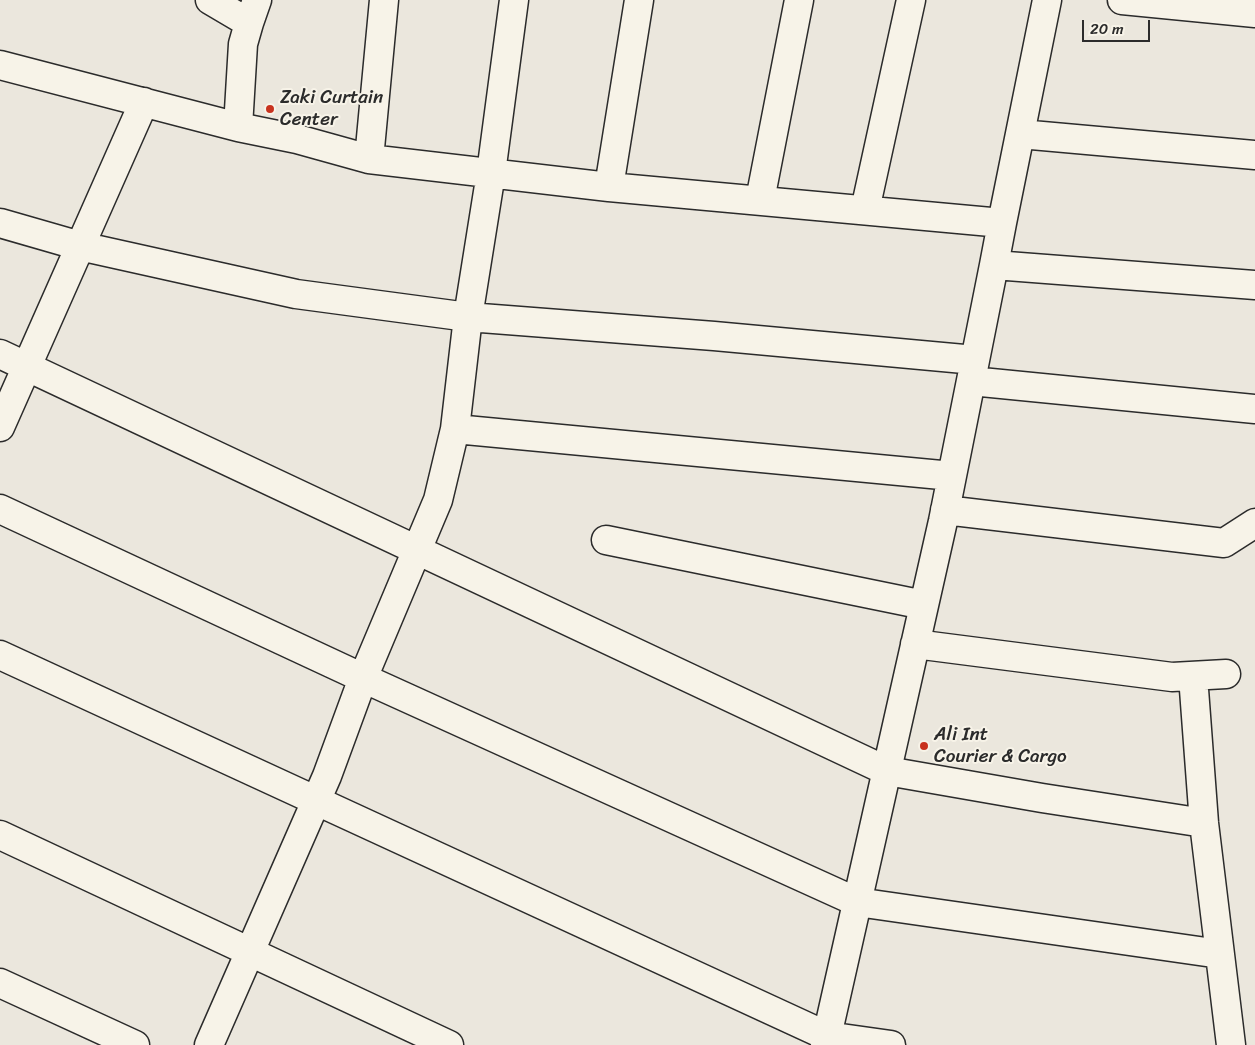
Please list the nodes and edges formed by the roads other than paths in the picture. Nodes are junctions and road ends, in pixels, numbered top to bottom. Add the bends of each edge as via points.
1 (210, 0) edge
2 (384, 0) edge
3 (514, 0) edge
4 (639, 0) edge
5 (799, 0) edge
6 (911, 0) edge
7 (1047, 0) edge
8 (1122, 0) edge
9 (253, 11) edge
10 (1255, 13) edge
11 (0, 65) edge
12 (144, 102) junction
13 (238, 127) junction
14 (1020, 134) junction
15 (1255, 155) edge
16 (368, 159) junction
17 (491, 173) junction
18 (609, 187) junction
19 (760, 200) junction
20 (865, 210) junction
21 (0, 223) edge
22 (1002, 223) junction
23 (80, 246) junction
24 (994, 265) junction
25 (1255, 285) edge
26 (468, 317) junction
27 (0, 354) edge
28 (27, 366) junction
29 (973, 371) junction
30 (1255, 409) edge
31 (0, 427) edge
32 (455, 429) junction
33 (952, 476) junction
34 (0, 509) edge
35 (945, 510) junction
36 (1255, 523) edge
37 (606, 540) dead end
38 (416, 549) junction
39 (924, 605) junction
40 (915, 644) junction
41 (0, 655) edge
42 (1226, 674) dead end
43 (1193, 676) junction
44 (363, 678) junction
45 (887, 771) junction
46 (316, 802) junction
47 (1204, 823) junction
48 (0, 835) edge
49 (858, 902) junction
50 (250, 952) junction
51 (1220, 954) junction
52 (0, 983) edge
53 (826, 1041) edge
54 (135, 1045) edge
55 (209, 1045) edge
56 (449, 1045) edge
57 (891, 1045) edge
58 (1231, 1045) edge

1 - 9 street
2 - 16 street
3 - 17 street
4 - 18 street
5 - 19 street
6 - 20 street
7 - 14 street
8 - 10 street
9 - 13 street via 242,44
11 - 12 street
12 - 13 street
12 - 23 street
13 - 16 street
14 - 15 street
14 - 22 street
16 - 17 street
17 - 18 street
17 - 26 street
18 - 19 street
19 - 20 street
20 - 22 street
21 - 23 street
22 - 24 street
23 - 26 street via 296,294
23 - 28 street
24 - 25 street
24 - 29 street
26 - 29 street via 714,336
26 - 32 street
27 - 28 street
28 - 31 street
28 - 38 street
29 - 30 street
29 - 33 street
32 - 33 street
32 - 38 street via 438,500
33 - 35 street
34 - 44 street
35 - 36 street via 1224,543
35 - 39 street
37 - 39 street
38 - 44 street
38 - 45 street
39 - 40 street
40 - 43 street via 1163,676
40 - 45 street
41 - 46 street
42 - 43 street
43 - 47 street
44 - 46 street
44 - 49 street
45 - 47 street
45 - 49 street
46 - 50 street
46 - 53 street
47 - 51 street
48 - 50 street
49 - 51 street
49 - 53 street
50 - 55 street
50 - 56 street
51 - 58 street
52 - 54 street
53 - 57 street

